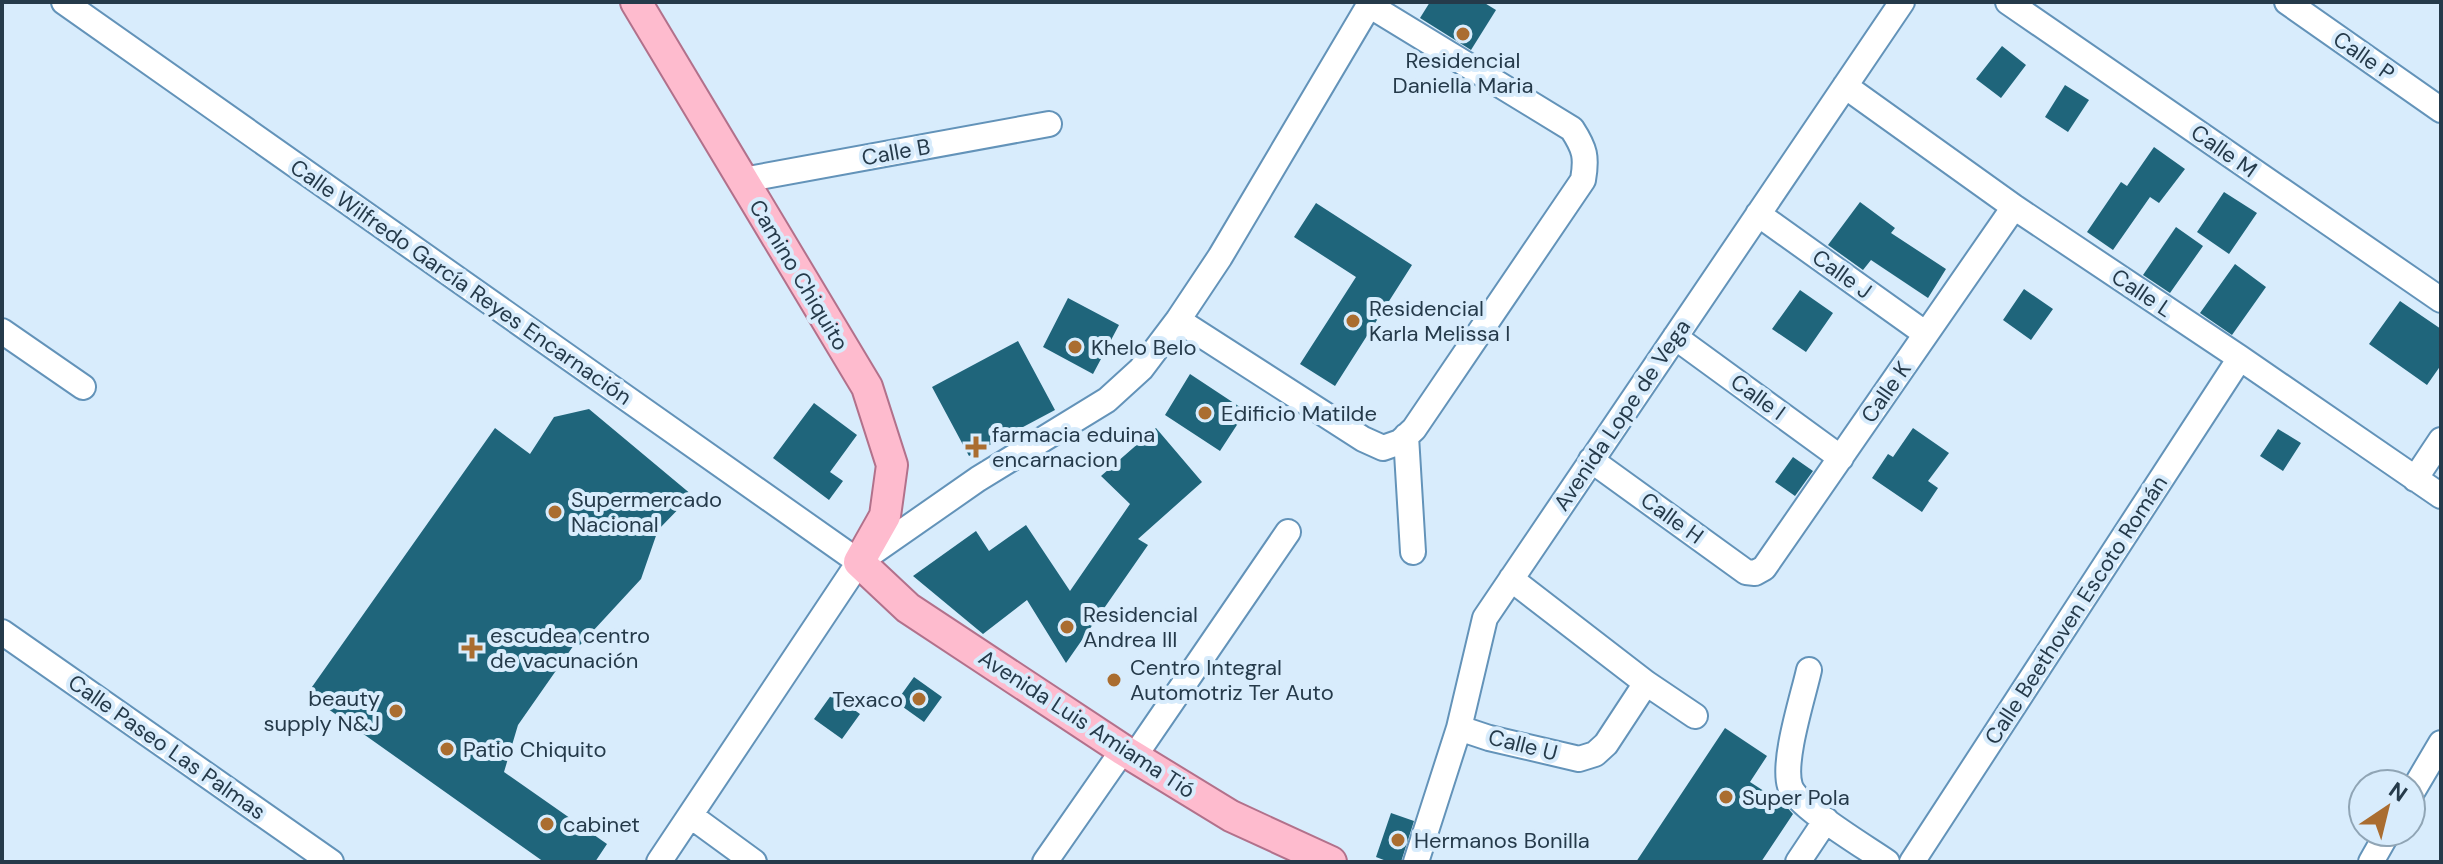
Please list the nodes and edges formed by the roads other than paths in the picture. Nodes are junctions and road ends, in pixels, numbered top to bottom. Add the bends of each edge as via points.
1 (64, 2) edge
2 (636, 2) edge
3 (1902, 2) edge
4 (2008, 2) edge
5 (2287, 2) edge
6 (1370, 4) edge
7 (1845, 86) junction
8 (2441, 110) edge
9 (1049, 124) dead end
10 (743, 180) junction
11 (2014, 207) junction
12 (1758, 214) junction
13 (2441, 300) edge
14 (1178, 320) junction
15 (2, 331) edge
16 (1926, 334) junction
17 (1675, 337) junction
18 (2240, 358) junction
19 (83, 387) dead end
20 (1406, 436) junction
21 (2441, 440) edge
22 (1841, 458) junction
23 (1591, 460) junction
24 (2415, 479) junction
25 (2441, 496) edge
26 (1288, 532) dead end
27 (1413, 552) dead end
28 (859, 562) junction
29 (1755, 573) joint
30 (1511, 579) junction
31 (2, 632) edge
32 (1809, 670) dead end
33 (1646, 683) junction
34 (1695, 716) dead end
35 (1459, 728) junction
36 (2441, 743) edge
37 (1128, 754) junction
38 (2426, 768) edge
39 (691, 816) junction
40 (1826, 820) junction
41 (331, 862) edge
42 (659, 862) edge
43 (754, 862) edge
44 (1045, 862) edge
45 (1331, 862) edge
46 (1416, 862) edge
47 (1798, 862) edge
48 (1887, 862) edge
49 (1912, 862) edge

1 - 28 street, Calle Wilfredo García Reyes Encarnación
2 - 10 main road, Camino Chiquito
3 - 7 street, Avenida Lope de Vega
4 - 13 street, Calle M
5 - 8 street, Calle P
6 - 14 street
6 - 20 street via 1572,129 1586,163 1583,180
7 - 11 street, Calle L
7 - 12 street, Avenida Lope de Vega
9 - 10 street, Calle B
10 - 28 main road, Camino Chiquito via 867,387 892,465 885,516
11 - 16 street, Calle K
11 - 18 street, Calle L
12 - 16 street, Calle J
12 - 17 street, Avenida Lope de Vega
14 - 20 street via 1363,439 1383,448
14 - 28 street via 1141,369 1107,400 978,479
15 - 19 street
16 - 22 street, Calle K
17 - 22 street, Calle I
17 - 23 street, Avenida Lope de Vega
18 - 24 street, Calle L
18 - 49 street, Calle Beethoven Escoto Román
20 - 27 street
21 - 24 street
22 - 29 street, Calle K via 1764,568
23 - 29 street, Calle H via 1746,572
23 - 30 street, Avenida Lope de Vega
24 - 25 street, Calle L
26 - 37 street
28 - 37 main road, Avenida Luis Amiama Tió via 908,608
28 - 39 street
30 - 33 street
30 - 35 street, Avenida Lope de Vega via 1485,618
31 - 41 street, Calle Paseo Las Palmas
32 - 40 street via 1787,769 1790,789
33 - 34 street
33 - 35 street, Calle U via 1606,744 1579,759
35 - 46 street, Avenida Lope de Vega
36 - 38 street
37 - 44 street
37 - 45 main road, Avenida Luis Amiama Tió via 1231,816
39 - 42 street
39 - 43 street
40 - 47 street
40 - 48 street

